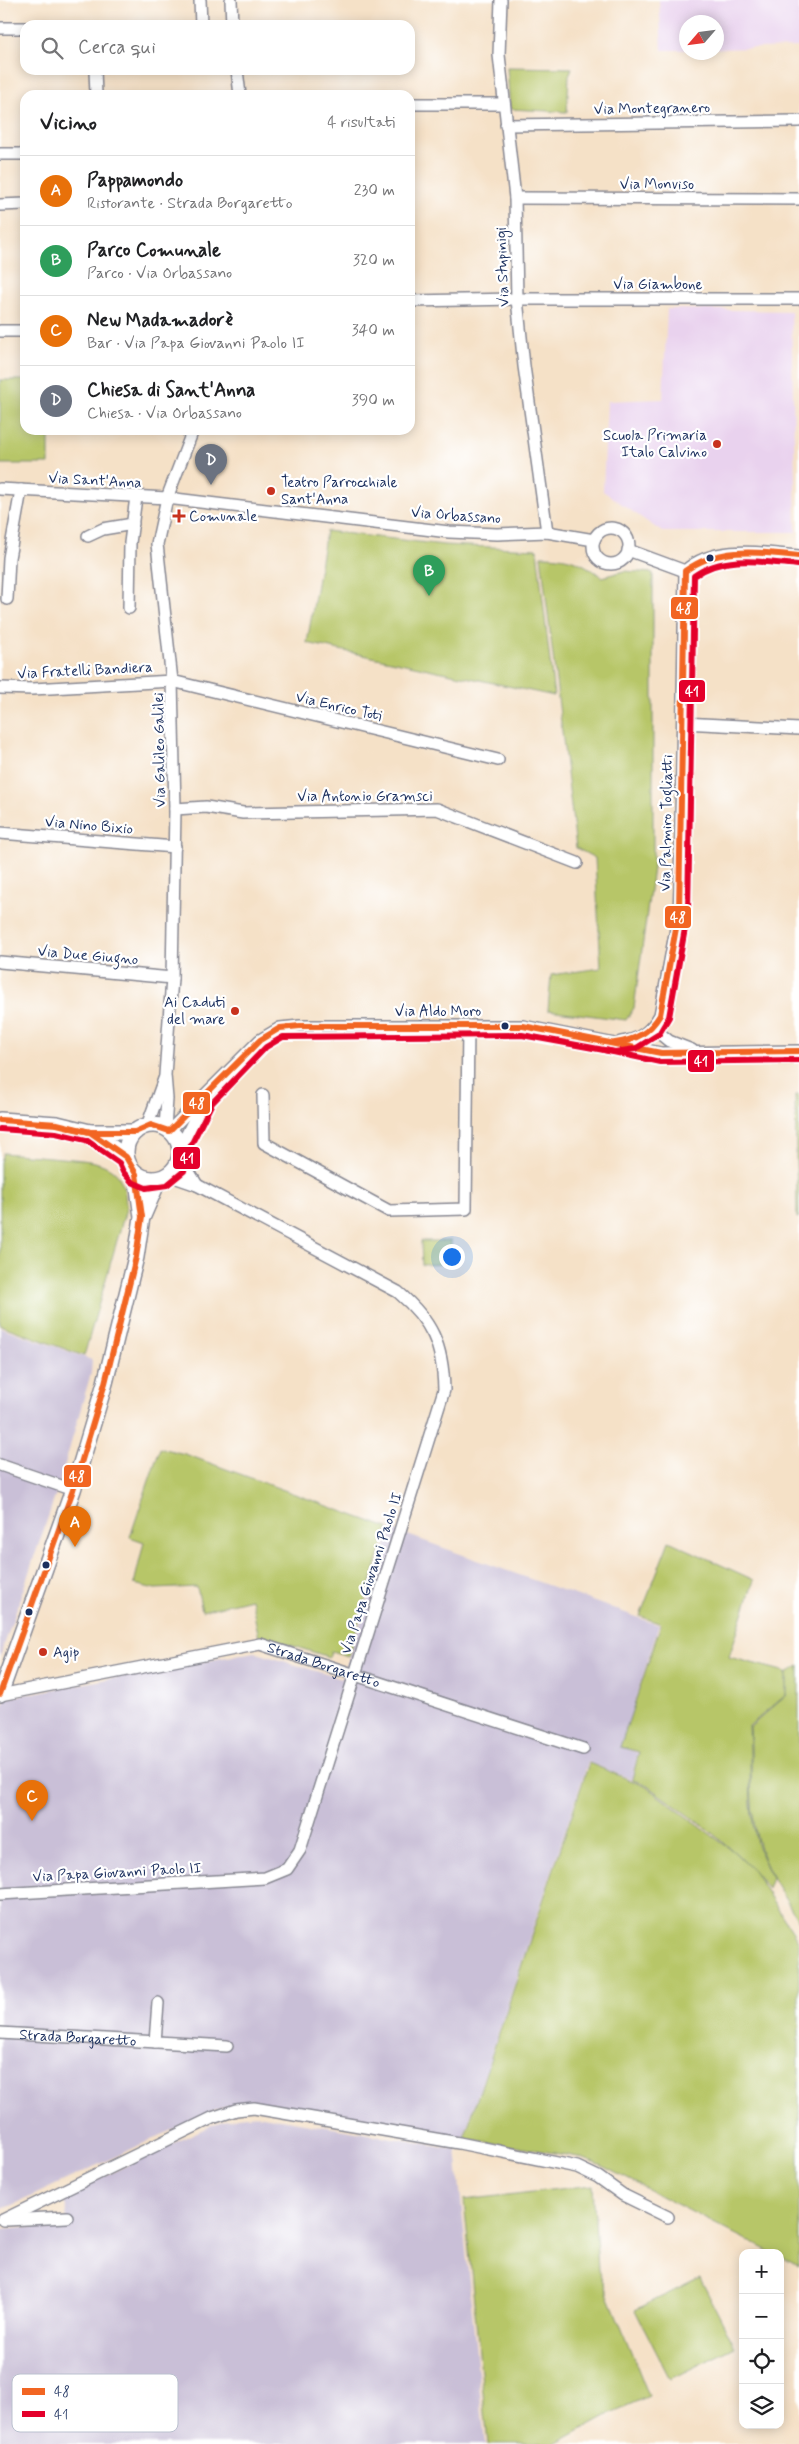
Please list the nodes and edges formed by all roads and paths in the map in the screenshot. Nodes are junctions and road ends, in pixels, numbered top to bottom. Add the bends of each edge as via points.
1 (200, 0) edge
2 (231, 0) edge
3 (501, 0) edge
4 (201, 20) edge
5 (232, 20) edge
6 (0, 28) edge
7 (20, 28) edge
8 (95, 75) edge
9 (238, 75) edge
10 (96, 90) edge
11 (239, 90) edge
12 (415, 104) edge
13 (502, 104) junction
14 (799, 121) edge
15 (506, 125) junction
16 (0, 154) edge
17 (20, 154) edge
18 (514, 198) junction
19 (799, 199) edge
20 (20, 204) edge
21 (0, 205) edge
22 (517, 299) junction
23 (799, 299) edge
24 (415, 301) edge
25 (20, 330) edge
26 (0, 331) edge
27 (191, 435) edge
28 (0, 489) edge
29 (21, 490) junction
30 (136, 497) junction
31 (167, 498) junction
32 (133, 524) junction
33 (547, 532) junction
34 (88, 536) dead end
35 (594, 540) junction
36 (628, 550) junction
37 (799, 556) edge
38 (685, 571) junction
39 (7, 600) dead end
40 (129, 608) dead end
41 (172, 680) junction
42 (0, 688) edge
43 (683, 723) junction
44 (799, 730) edge
45 (498, 760) dead end
46 (175, 809) junction
47 (0, 833) edge
48 (176, 847) junction
49 (577, 863) dead end
50 (0, 962) edge
51 (172, 978) junction
52 (468, 1026) junction
53 (652, 1028) junction
54 (615, 1043) junction
55 (697, 1051) junction
56 (799, 1051) edge
57 (165, 1075) junction
58 (263, 1095) dead end
59 (205, 1098) junction
60 (167, 1099) junction
61 (188, 1112) junction
62 (0, 1120) edge
63 (141, 1129) junction
64 (167, 1129) junction
65 (90, 1132) junction
66 (180, 1153) junction
67 (126, 1157) junction
68 (136, 1174) junction
69 (164, 1177) junction
70 (197, 1185) junction
71 (142, 1217) junction
72 (0, 1465) edge
73 (72, 1490) junction
74 (354, 1676) junction
75 (0, 1694) edge
76 (584, 1749) dead end
77 (0, 1894) edge
78 (158, 2003) dead end
79 (0, 2033) edge
80 (155, 2042) junction
81 (227, 2046) dead end
82 (67, 2217) dead end
83 (668, 2217) dead end
84 (1, 2220) edge

1 - 4 street
2 - 5 street
3 - 13 street, Via Stupinigi via 499,55
6 - 7 street
8 - 10 street
9 - 11 street
12 - 13 street
13 - 15 street, Via Stupinigi
14 - 15 street, Via Montegranero
15 - 18 street, Via Stupinigi
16 - 17 street
18 - 19 street, Via Monviso
18 - 22 street, Via Stupinigi
20 - 21 street
22 - 23 street, Via Giambone
22 - 24 street, Via Giambone
22 - 33 street, Via Stupinigi
25 - 26 street
27 - 31 street, Via Galileo Galilei
28 - 29 street, Via Sant'Anna
29 - 30 street, Via Sant'Anna
29 - 39 street via 9,558
30 - 31 street, Via Sant'Anna
30 - 32 street
31 - 33 street, Via Orbassano via 449,532
31 - 41 street, Via Galileo Galilei via 158,544
32 - 34 street via 103,529
32 - 40 street
33 - 35 street, Via Orbassano
35 - 36 street via 598,533 615,529 625,536
35 - 36 street via 595,555 607,563 619,562
36 - 38 street
37 - 38 street via 719,554 693,563
38 - 43 street, Via Palmiro Togliatti
41 - 42 street, Via Fratelli Bandiera via 33,689
41 - 45 street, Via Enrico Toti
41 - 46 street, Via Galileo Galilei
43 - 44 street
43 - 53 street, Via Palmiro Togliatti via 679,912 660,1015
46 - 48 street, Via Galileo Galilei
46 - 49 street, Via Antonio Gramsci via 206,807 243,812 437,809
47 - 48 street, Via Nino Bixio
48 - 51 street, Via Galileo Galilei
50 - 51 street, Via Due Giugno
51 - 57 street, Via Galileo Galilei
52 - 54 street, Via Aldo Moro via 523,1026
52 - 58 street via 466,1209 389,1211 264,1143
52 - 59 street, Via Aldo Moro via 280,1028 260,1040
53 - 54 street via 631,1041
53 - 55 street, Via Aldo Moro via 669,1041
54 - 55 street, Via Aldo Moro via 661,1053
55 - 56 street, Via Aldo Moro
57 - 60 street, Via Galileo Galilei
57 - 63 street, Via Galileo Galilei
59 - 61 street, Via Aldo Moro
59 - 66 street, Via Aldo Moro
60 - 61 street via 176,1110
60 - 64 street, Via Galileo Galilei
61 - 64 street, Via Aldo Moro
62 - 65 street via 57,1124
63 - 64 street
63 - 65 street
63 - 67 street via 127,1144
64 - 66 street via 175,1136
65 - 67 street
66 - 69 street via 176,1167
66 - 70 street
67 - 68 street
68 - 69 street via 147,1179
68 - 71 street, Strada Borgaretto
69 - 70 street, Via Papa Giovanni Paolo II
69 - 71 street, Strada Borgaretto
70 - 74 street, Via Papa Giovanni Paolo II via 398,1292 416,1306 437,1342 443,1363 444,1390
71 - 73 street, Strada Borgaretto via 136,1256 105,1383
72 - 73 street
73 - 75 street, Strada Borgaretto
74 - 75 street, Strada Borgaretto via 260,1644
74 - 76 street, Strada Borgaretto
74 - 77 street, Via Papa Giovanni Paolo II via 300,1850 280,1874 265,1878
78 - 80 street, Strada Borgaretto
79 - 80 street, Strada Borgaretto
80 - 81 street, Strada Borgaretto
82 - 84 street
83 - 84 street via 577,2167 254,2108 212,2118

